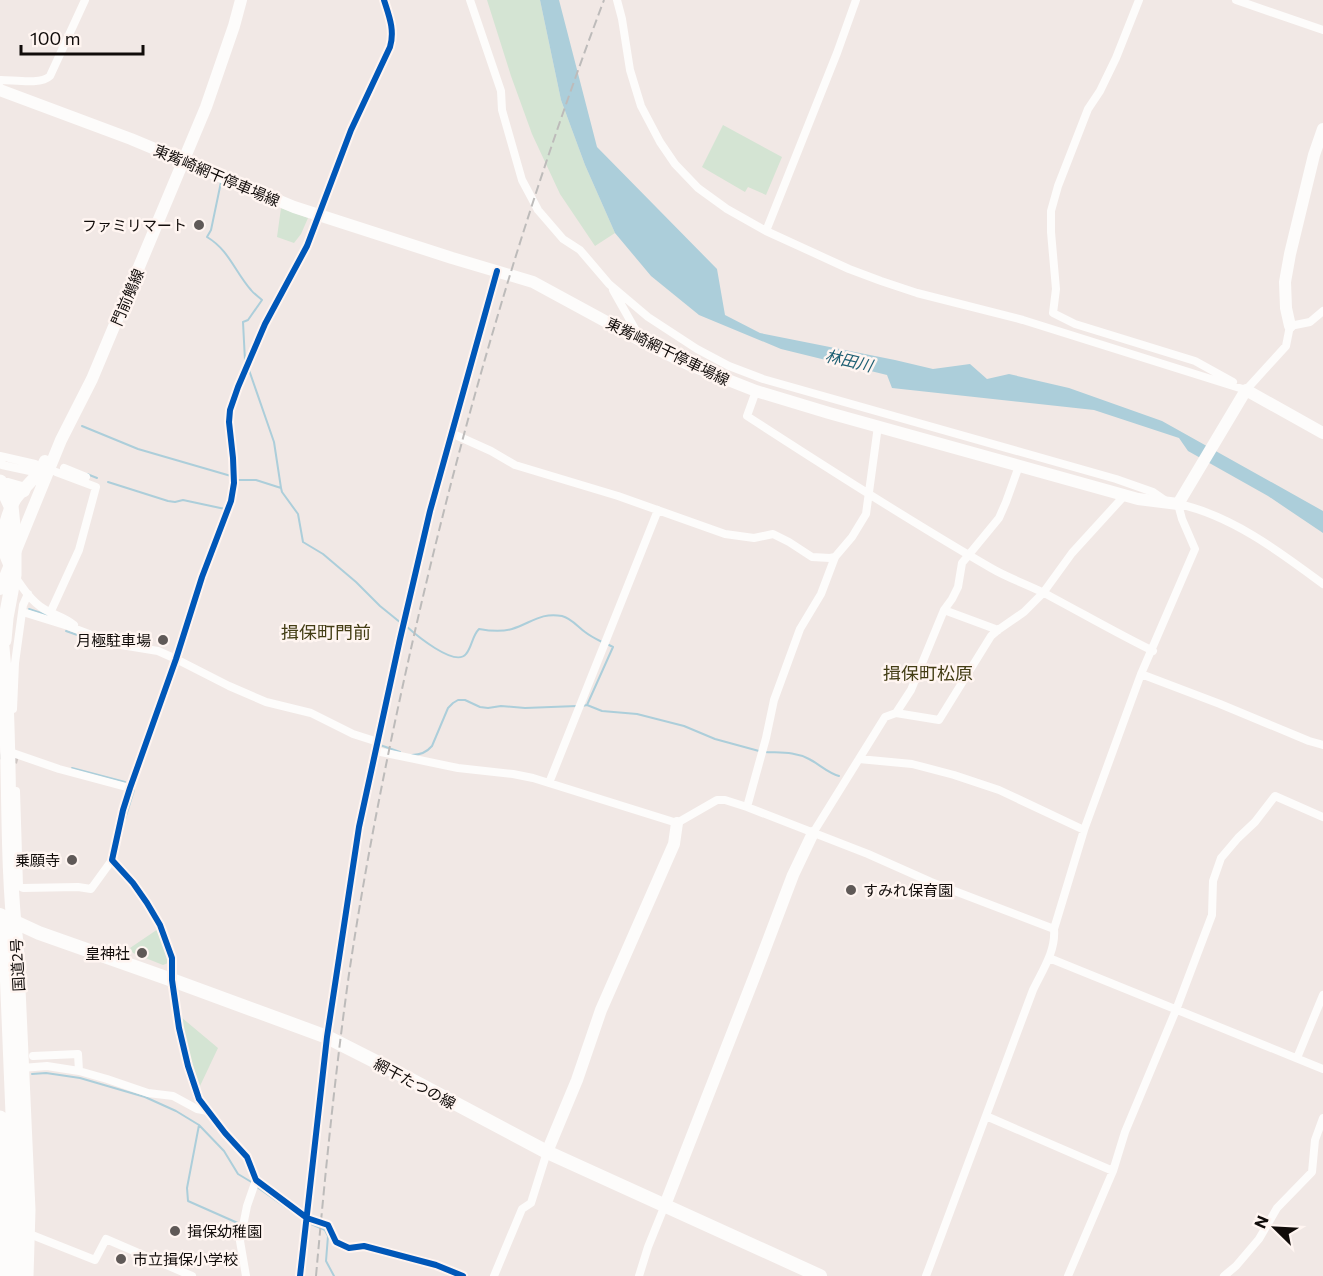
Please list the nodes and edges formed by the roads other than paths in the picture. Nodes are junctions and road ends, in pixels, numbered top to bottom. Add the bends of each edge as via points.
1 (85, 0) edge
2 (241, 0) edge
3 (384, 0) edge
4 (470, 0) edge
5 (617, 0) edge
6 (856, 0) edge
7 (1139, 0) edge
8 (1236, 0) edge
9 (1323, 30) edge
10 (0, 82) edge
11 (0, 90) edge
12 (1323, 129) edge
13 (184, 161) junction
14 (319, 216) junction
15 (766, 231) junction
16 (497, 271) junction
17 (609, 284) junction
18 (1323, 311) edge
19 (1290, 326) junction
20 (649, 345) junction
21 (104, 352) junction
22 (92, 379) junction
23 (1246, 390) junction
24 (756, 391) junction
25 (878, 426) junction
26 (451, 433) junction
27 (1323, 433) edge
28 (0, 457) edge
29 (1018, 466) junction
30 (37, 469) junction
31 (60, 470) junction
32 (1, 483) edge
33 (23, 490) junction
34 (869, 494) junction
35 (1124, 496) junction
36 (1173, 504) junction
37 (11, 506) junction
38 (658, 510) junction
39 (968, 554) junction
40 (835, 557) junction
41 (14, 575) junction
42 (1323, 584) edge
43 (1042, 593) junction
44 (28, 594) junction
45 (4, 595) edge
46 (944, 610) junction
47 (51, 611) junction
48 (26, 613) dead end
49 (0, 630) edge
50 (998, 630) junction
51 (82, 631) junction
52 (1153, 651) junction
53 (3, 654) junction
54 (176, 659) junction
55 (1142, 674) junction
56 (896, 713) junction
57 (9, 714) junction
58 (1323, 746) edge
59 (377, 747) junction
60 (13, 754) junction
61 (859, 759) junction
62 (549, 783) junction
63 (130, 788) junction
64 (0, 795) edge
65 (747, 807) junction
66 (1323, 817) edge
67 (677, 823) junction
68 (1084, 830) junction
69 (813, 833) junction
70 (14, 834) junction
71 (112, 860) junction
72 (7, 918) edge
73 (1054, 929) junction
74 (1049, 958) junction
75 (172, 980) junction
76 (1323, 995) edge
77 (1176, 1010) junction
78 (327, 1037) junction
79 (33, 1056) dead end
80 (1297, 1058) junction
81 (25, 1067) junction
82 (1323, 1069) edge
83 (79, 1071) junction
84 (208, 1111) junction
85 (986, 1116) junction
86 (0, 1118) edge
87 (1323, 1118) edge
88 (547, 1152) junction
89 (1113, 1171) junction
90 (255, 1184) junction
91 (664, 1205) junction
92 (307, 1218) junction
93 (32, 1234) junction
94 (2, 1276) edge
95 (15, 1276) edge
96 (27, 1276) edge
97 (192, 1276) edge
98 (246, 1276) edge
99 (300, 1276) edge
100 (463, 1276) edge
101 (494, 1276) edge
102 (639, 1276) edge
103 (820, 1276) edge
104 (926, 1276) edge
105 (1068, 1276) edge
106 (1224, 1276) edge

1 - 10 street via 46,80
2 - 13 main road, 門前鵤線
3 - 14 street via 392,27 390,47 351,129
4 - 17 street via 501,91 502,110 522,180 538,210
5 - 15 street via 630,70 641,106 660,142 699,188
6 - 15 street
7 - 23 street via 1116,58 1088,109 1058,186 1052,211 1056,289 1053,313 1075,324 1195,361
8 - 9 street
11 - 13 main road, 東觜崎網干停車場線
12 - 19 main road via 1285,282
13 - 14 main road, 東觜崎網干停車場線
13 - 21 main road, 門前鵤線
14 - 16 main road, 東觜崎網干停車場線
14 - 54 street via 265,324 230,410 234,483 231,501 196,592
15 - 23 street via 849,269 917,293 1023,320
16 - 20 main road, 東觜崎網干停車場線 via 533,282
16 - 26 street
17 - 20 street
17 - 36 street via 648,317 697,349 762,379 1116,479
18 - 19 street via 1310,322
19 - 23 street via 1286,346
20 - 24 main road, 東觜崎網干停車場線
21 - 22 main road, 門前鵤線
21 - 30 main road via 74,396
22 - 31 main road
22 - 45 main road, 門前鵤線 via 34,506
23 - 27 main road
23 - 36 main road
24 - 25 main road, 東觜崎網干停車場線
24 - 34 street via 747,416
25 - 29 main road, 東觜崎網干停車場線
25 - 34 street
26 - 38 street via 515,465
26 - 59 street
28 - 30 street via 2,465
29 - 35 main road, 東觜崎網干停車場線
29 - 39 street via 999,518
30 - 33 main road
31 - 41 main road
31 - 47 street via 96,487 79,550
32 - 33 highway
32 - 37 highway
33 - 37 main road
34 - 39 street
34 - 40 street via 866,514
35 - 36 main road, 東觜崎網干停車場線
35 - 43 street
36 - 42 street via 1194,507 1233,524
36 - 52 street via 1195,549
37 - 41 highway
38 - 40 street via 725,534 754,538 773,534 812,557
38 - 62 street
39 - 43 street
39 - 46 street via 962,563 958,587
40 - 65 street via 821,594 800,629 774,700
41 - 44 street
41 - 45 highway
43 - 50 street
43 - 52 street
44 - 45 street
44 - 47 street
44 - 57 street via 23,605
45 - 53 highway
46 - 50 street
46 - 56 street via 911,690
47 - 51 street
48 - 51 street
49 - 53 highway
50 - 56 street via 939,720
51 - 54 street via 115,644 158,651
52 - 55 street
53 - 57 highway, 国道2号
54 - 59 street via 266,702 310,713
54 - 63 street
55 - 58 street
55 - 68 street
56 - 61 street via 885,717
57 - 60 highway, 国道2号
59 - 62 street via 458,768 513,774
59 - 78 street
60 - 63 street
60 - 70 highway, 国道2号
61 - 68 street via 912,764 954,775 999,790
61 - 69 street
62 - 67 street
63 - 71 street
64 - 95 highway via 17,1211
65 - 67 street via 717,800
65 - 69 street
66 - 77 street via 1275,796 1221,858 1213,881 1212,915
67 - 88 main road via 674,844 601,1010
68 - 73 street
69 - 73 street
69 - 91 main road
70 - 71 street via 23,888 91,889
70 - 72 highway, 国道2号
71 - 75 street via 160,925 172,958
72 - 75 main road, 網干たつの線
72 - 81 highway, 国道2号 via 18,974
73 - 74 street
74 - 77 street
74 - 85 street via 1033,990
75 - 78 main road, 網干たつの線
75 - 84 street via 188,1066 199,1099
76 - 80 street
77 - 80 street
77 - 89 street via 1125,1132
78 - 88 main road, 網干たつの線
78 - 92 street
79 - 83 street via 78,1054
80 - 82 street
81 - 83 street
81 - 93 street via 33,1149
81 - 96 highway, 国道2号
83 - 84 street via 148,1093 172,1096
84 - 90 street via 247,1157
85 - 89 street
85 - 104 street
86 - 94 highway
87 - 106 street via 1315,1140 1312,1172 1277,1208 1259,1239
88 - 91 main road, 網干たつの線
88 - 101 street via 531,1203 522,1209
89 - 105 street
90 - 92 street
90 - 98 street via 240,1241
91 - 102 street
91 - 103 main road, 網干たつの線
92 - 99 street
92 - 100 street via 328,1225 336,1242 348,1248 364,1246
93 - 96 street
93 - 97 street via 95,1260 106,1239

